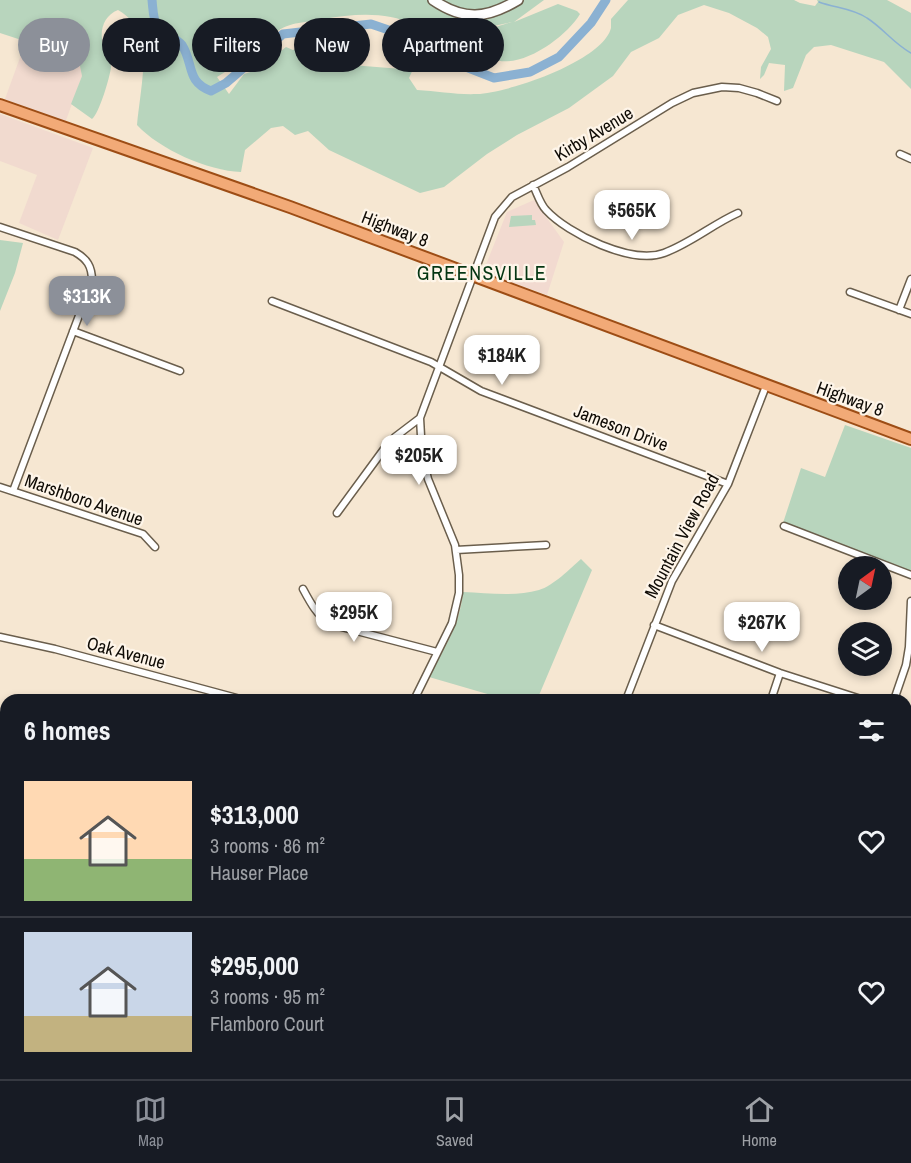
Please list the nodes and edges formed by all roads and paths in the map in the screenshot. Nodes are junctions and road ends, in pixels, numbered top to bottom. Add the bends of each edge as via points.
1 (433, 0) edge
2 (518, 0) edge
3 (777, 101) dead end
4 (0, 105) edge
5 (900, 154) dead end
6 (911, 159) edge
7 (533, 185) junction
8 (738, 213) dead end
9 (0, 227) edge
10 (473, 277) junction
11 (911, 279) edge
12 (850, 292) dead end
13 (272, 301) dead end
14 (899, 310) junction
15 (911, 314) edge
16 (73, 331) junction
17 (438, 368) junction
18 (180, 371) dead end
19 (766, 386) junction
20 (420, 418) junction
21 (911, 439) edge
22 (728, 484) junction
23 (0, 487) edge
24 (13, 491) junction
25 (337, 513) dead end
26 (784, 526) dead end
27 (546, 545) dead end
28 (155, 547) dead end
29 (456, 550) junction
30 (911, 575) edge
31 (303, 590) dead end
32 (911, 601) edge
33 (654, 625) junction
34 (0, 637) edge
35 (436, 652) junction
36 (780, 673) junction
37 (222, 694) edge
38 (417, 694) edge
39 (628, 694) edge
40 (773, 694) edge
41 (845, 694) edge
42 (896, 694) edge

1 - 2 street via 475,16 500,10
3 - 7 street, Kirby Avenue via 739,88 693,93
4 - 10 main road, Highway 8 via 290,207
5 - 6 street
7 - 8 street via 544,208 558,220 603,245 638,256 662,254
7 - 10 street, Kirby Avenue via 512,197 495,218
9 - 16 street via 75,252 90,265 92,281
10 - 17 street, Kirby Avenue
10 - 19 main road, Highway 8
11 - 14 street
12 - 14 street
13 - 17 street, Jameson Drive
14 - 15 street
16 - 18 street
16 - 24 street
17 - 20 street, Kirby Avenue
17 - 22 street, Jameson Drive via 481,391
19 - 21 main road, Highway 8
19 - 22 street, Mountain View Road
20 - 25 street via 384,449
20 - 29 street via 428,478
22 - 33 street, Mountain View Road via 672,581
23 - 24 street, Marshboro Avenue
24 - 28 street, Marshboro Avenue via 143,534
26 - 30 street
27 - 29 street
29 - 35 street via 457,609
31 - 35 street via 313,608 330,624
32 - 42 street via 909,647
33 - 36 street
33 - 39 street, Mountain View Road
34 - 37 street, Oak Avenue
35 - 38 street
36 - 40 street
36 - 41 street

